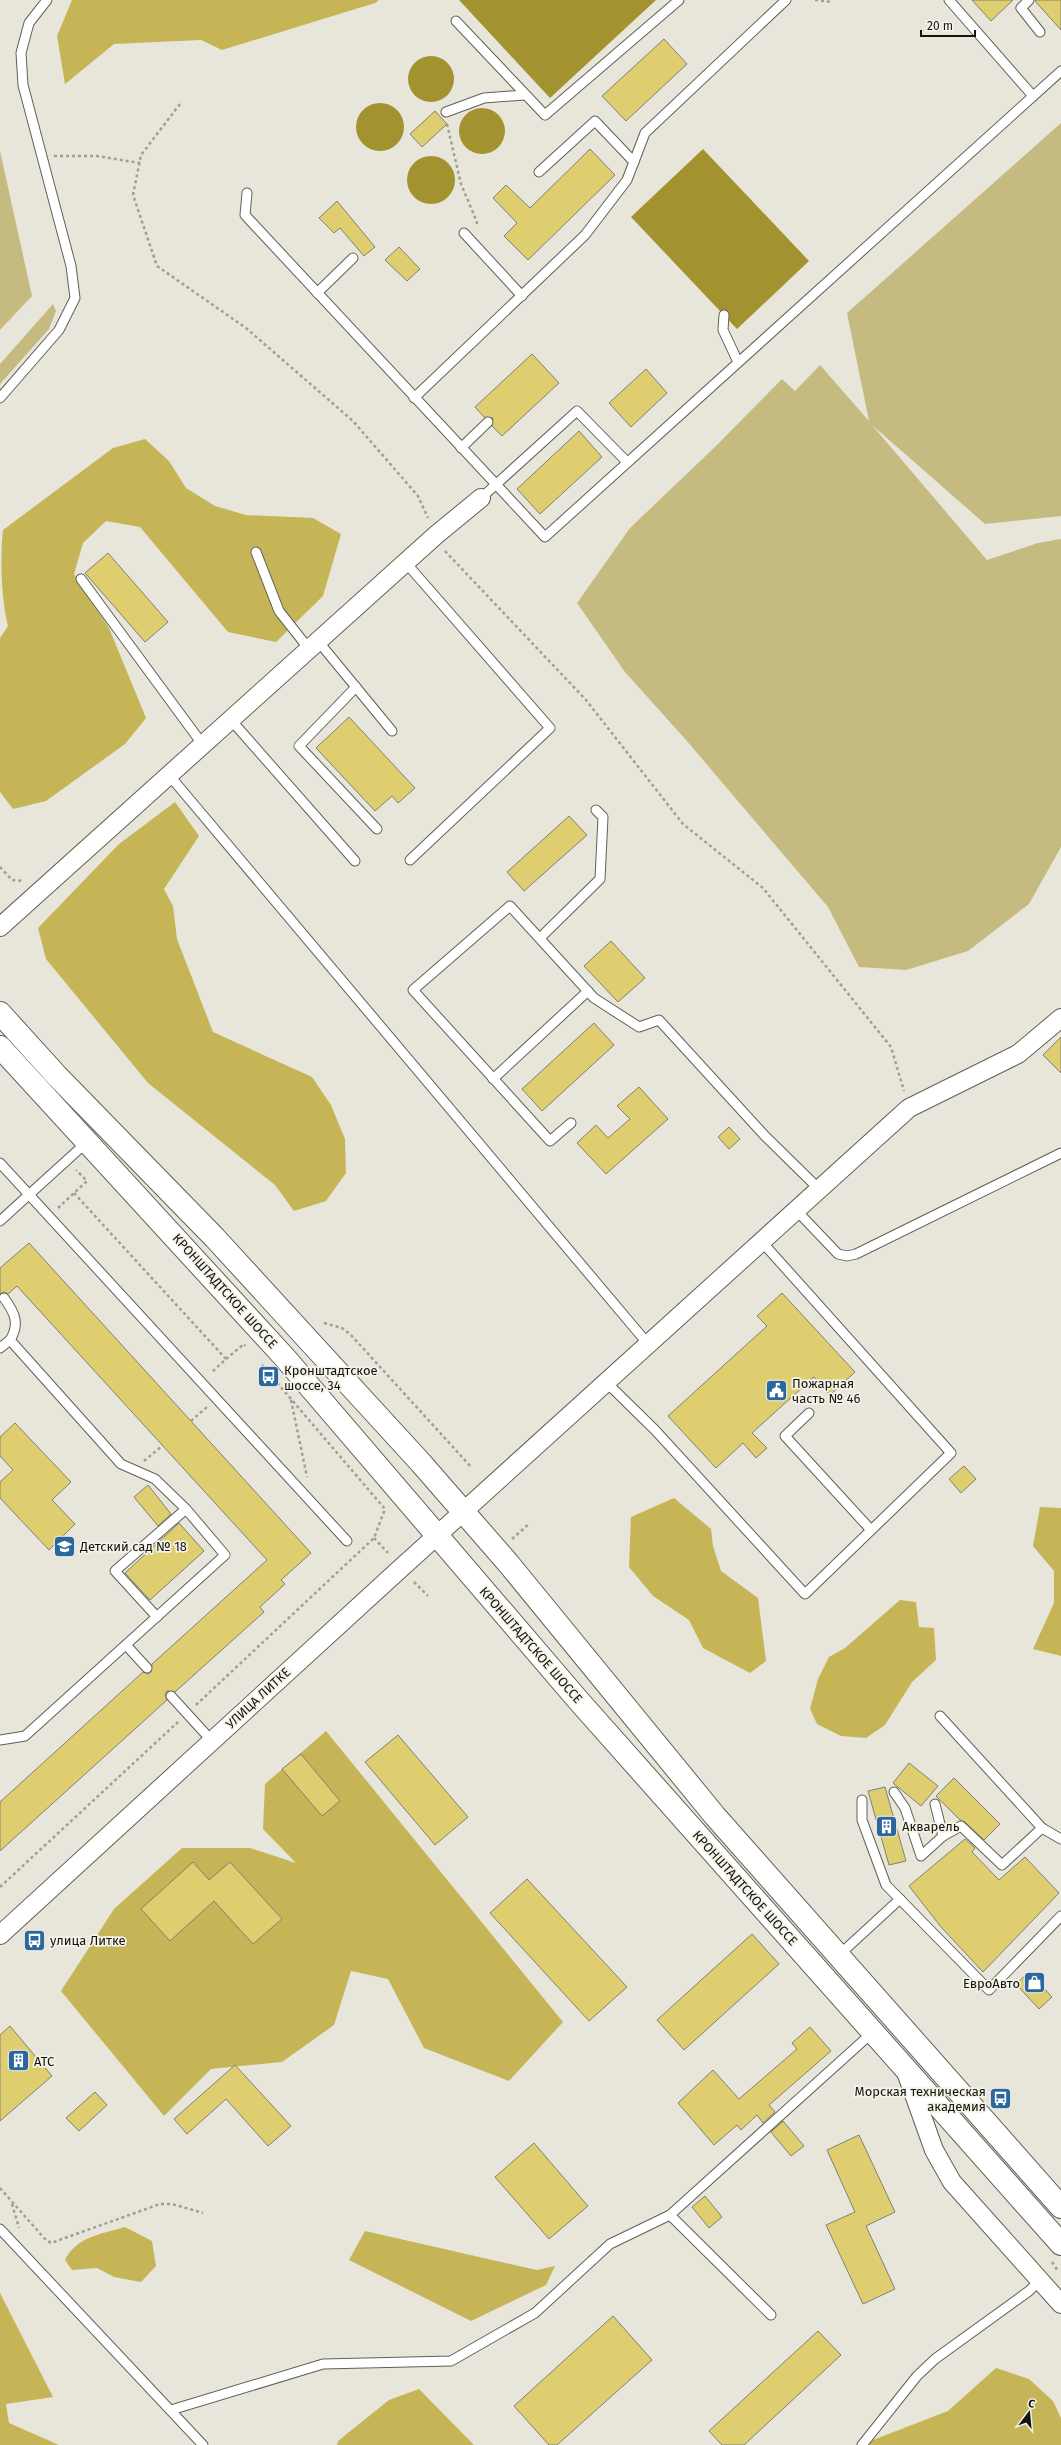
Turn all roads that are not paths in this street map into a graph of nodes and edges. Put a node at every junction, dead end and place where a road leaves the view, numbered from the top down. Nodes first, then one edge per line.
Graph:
1 (47, 0) edge
2 (678, 0) edge
3 (786, 0) edge
4 (948, 0) edge
5 (1029, 0) edge
6 (456, 21) dead end
7 (1040, 32) dead end
8 (1061, 71) edge
9 (525, 96) junction
10 (1033, 96) junction
11 (446, 112) dead end
12 (634, 162) junction
13 (539, 172) dead end
14 (247, 193) dead end
15 (464, 233) dead end
16 (352, 258) dead end
17 (317, 293) junction
18 (522, 296) junction
19 (724, 315) dead end
20 (738, 362) junction
21 (0, 398) edge
22 (414, 398) junction
23 (488, 422) dead end
24 (461, 448) junction
25 (627, 462) junction
26 (495, 486) junction
27 (481, 498) joint
28 (256, 552) dead end
29 (406, 563) junction
30 (81, 579) dead end
31 (314, 645) junction
32 (356, 687) junction
33 (231, 720) junction
34 (392, 731) dead end
35 (203, 745) junction
36 (169, 775) junction
37 (596, 810) dead end
38 (377, 829) dead end
39 (410, 860) dead end
40 (355, 861) dead end
41 (0, 927) edge
42 (540, 938) junction
43 (588, 991) junction
44 (0, 1013) edge
45 (1061, 1018) edge
46 (0, 1047) edge
47 (493, 1079) junction
48 (571, 1123) dead end
49 (88, 1141) junction
50 (1061, 1153) edge
51 (0, 1163) edge
52 (820, 1190) junction
53 (30, 1196) junction
54 (797, 1211) junction
55 (0, 1221) edge
56 (762, 1242) junction
57 (4, 1298) dead end
58 (10, 1340) junction
59 (648, 1344) junction
60 (0, 1348) edge
61 (605, 1382) junction
62 (809, 1413) dead end
63 (186, 1509) junction
64 (463, 1511) junction
65 (871, 1530) junction
66 (436, 1535) junction
67 (347, 1542) dead end
68 (157, 1617) junction
69 (126, 1645) junction
70 (147, 1668) dead end
71 (171, 1696) dead end
72 (940, 1716) dead end
73 (0, 1740) edge
74 (212, 1741) junction
75 (894, 1792) dead end
76 (862, 1800) dead end
77 (935, 1804) dead end
78 (1042, 1828) junction
79 (943, 1836) junction
80 (1061, 1839) edge
81 (900, 1899) junction
82 (1061, 1916) edge
83 (0, 1935) edge
84 (838, 1956) junction
85 (873, 2032) junction
86 (905, 2069) junction
87 (1061, 2207) edge
88 (670, 2215) junction
89 (0, 2229) edge
90 (1061, 2244) edge
91 (1040, 2280) junction
92 (1061, 2304) edge
93 (771, 2315) dead end
94 (171, 2410) junction
95 (204, 2445) edge
96 (862, 2445) edge

1 - 21 lane
2 - 9 lane
3 - 12 lane
4 - 10 lane
5 - 7 lane
6 - 9 lane
8 - 10 lane
9 - 11 lane
10 - 20 lane
12 - 13 lane
12 - 18 lane
14 - 17 lane
15 - 18 lane
16 - 17 lane
17 - 22 lane
18 - 22 lane
19 - 20 lane
20 - 25 lane
22 - 24 lane
23 - 24 lane
24 - 26 lane
25 - 26 lane
25 - 26 lane
26 - 27 lane
27 - 29 street
28 - 31 lane
29 - 31 street
29 - 39 lane
30 - 35 lane
31 - 32 lane
31 - 33 street
32 - 34 lane
32 - 38 lane
33 - 35 street
33 - 40 lane
35 - 36 street
36 - 41 street
36 - 59 lane
37 - 42 lane
42 - 43 lane
42 - 47 lane
43 - 47 lane
43 - 52 lane
44 - 64 main road, КРОНШТАДТСКОЕ ШОССЕ
45 - 52 street, УЛИЦА ЛИТКЕ
46 - 49 main road, КРОНШТАДТСКОЕ ШОССЕ
47 - 48 lane
49 - 53 lane
49 - 66 main road, КРОНШТАДТСКОЕ ШОССЕ
50 - 54 lane
51 - 53 lane
52 - 54 street, УЛИЦА ЛИТКЕ
53 - 55 lane
53 - 67 lane
54 - 56 street, УЛИЦА ЛИТКЕ
56 - 59 street, УЛИЦА ЛИТКЕ
56 - 65 lane
57 - 58 lane
58 - 60 lane
58 - 63 lane
59 - 61 street, УЛИЦА ЛИТКЕ
61 - 64 street, УЛИЦА ЛИТКЕ
61 - 65 lane
62 - 65 lane
63 - 68 lane
63 - 68 lane
64 - 66 street, УЛИЦА ЛИТКЕ
64 - 84 main road, КРОНШТАДТСКОЕ ШОССЕ
66 - 74 street, УЛИЦА ЛИТКЕ
66 - 85 main road, КРОНШТАДТСКОЕ ШОССЕ
68 - 69 lane
69 - 70 lane
69 - 73 lane
71 - 74 lane
72 - 78 lane
74 - 83 street, УЛИЦА ЛИТКЕ
75 - 79 lane
76 - 81 lane
77 - 79 lane
78 - 79 lane
78 - 80 lane
81 - 82 lane
81 - 84 lane
84 - 87 main road, КРОНШТАДТСКОЕ ШОССЕ
85 - 86 main road, КРОНШТАДТСКОЕ ШОССЕ
85 - 88 lane
86 - 90 main road, КРОНШТАДТСКОЕ ШОССЕ
86 - 91 street
88 - 93 lane
88 - 94 lane
89 - 94 lane
91 - 92 street
91 - 96 lane
94 - 95 lane

